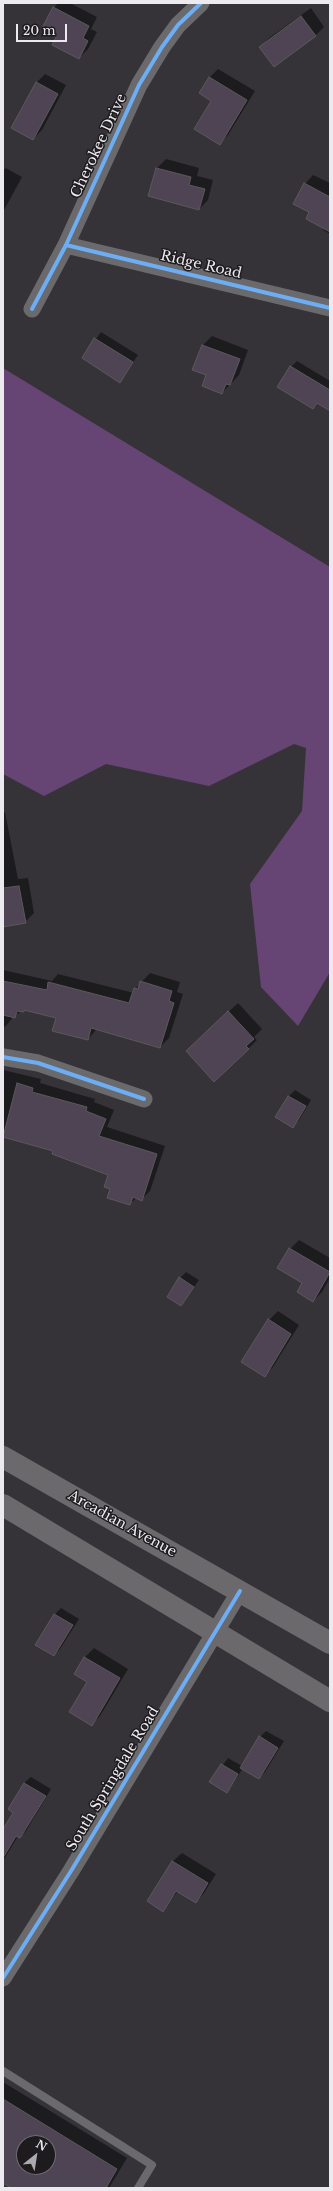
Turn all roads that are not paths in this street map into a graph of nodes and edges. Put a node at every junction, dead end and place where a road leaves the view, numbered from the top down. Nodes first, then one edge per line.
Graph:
1 (201, 3) edge
2 (66, 244) junction
3 (330, 308) edge
4 (32, 309) dead end
5 (3, 1057) edge
6 (144, 1099) dead end
7 (3, 1457) edge
8 (3, 1505) edge
9 (240, 1591) junction
10 (214, 1633) junction
11 (330, 1643) edge
12 (330, 1701) edge
13 (3, 1978) edge
14 (3, 2072) edge
15 (138, 2188) edge

1 - 2 street, Cherokee Drive
2 - 3 street, Ridge Road
2 - 4 street, Cherokee Drive
5 - 6 street
7 - 9 main road, Arcadian Avenue
8 - 10 main road
9 - 10 street, South Springdale Road
9 - 11 main road, Arcadian Avenue
10 - 12 main road
10 - 13 street, South Springdale Road
14 - 15 lane

